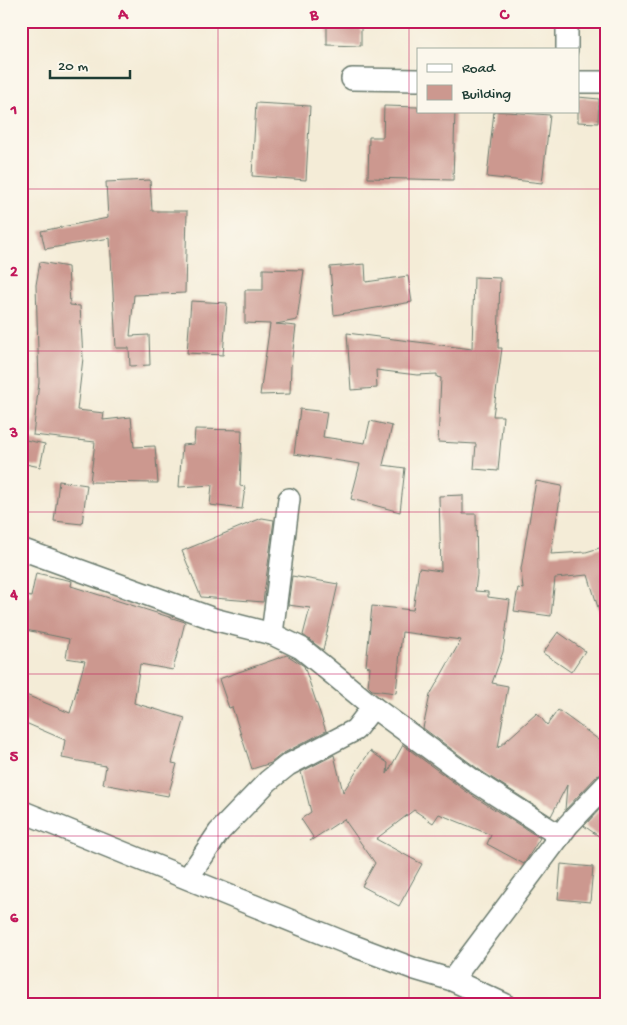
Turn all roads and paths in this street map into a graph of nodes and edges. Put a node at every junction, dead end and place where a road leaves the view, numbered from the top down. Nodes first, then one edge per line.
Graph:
1 (567, 21) edge
2 (567, 48) edge
3 (352, 79) dead end
4 (417, 80) edge
5 (580, 82) edge
6 (606, 82) edge
7 (289, 499) dead end
8 (21, 549) edge
9 (272, 634) junction
10 (373, 707) junction
11 (606, 785) edge
12 (21, 811) edge
13 (560, 836) junction
14 (188, 878) junction
15 (452, 980) junction
16 (504, 1004) edge

1 - 2 street
3 - 4 street
5 - 6 street
7 - 9 street
8 - 9 street
9 - 10 street
10 - 13 street
10 - 14 street
11 - 13 street
12 - 14 street
13 - 15 street
14 - 15 street
15 - 16 street

